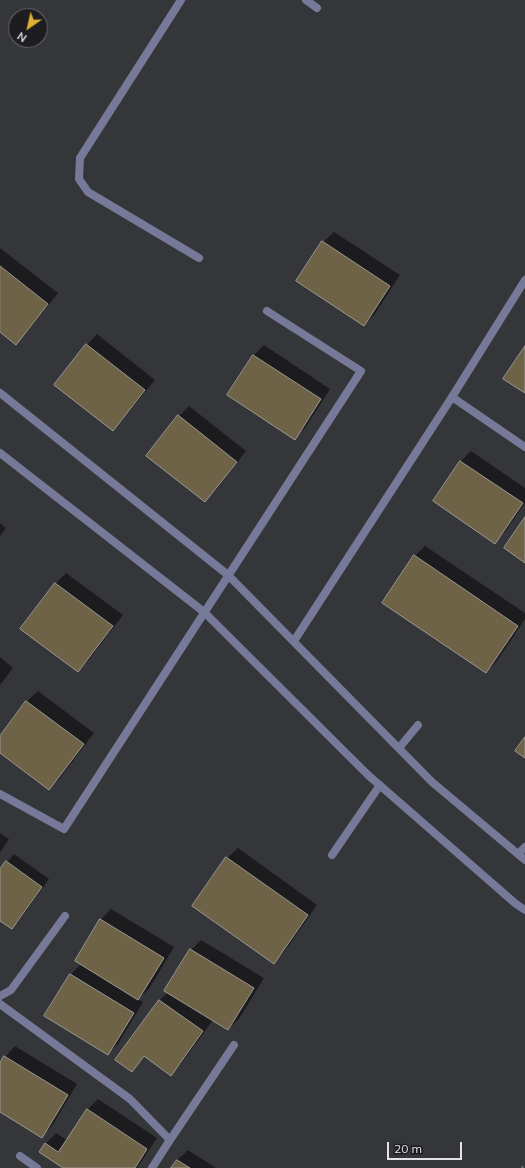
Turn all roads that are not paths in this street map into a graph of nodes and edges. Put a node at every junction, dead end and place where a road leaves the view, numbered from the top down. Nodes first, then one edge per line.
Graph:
1 (181, 0) edge
2 (306, 0) edge
3 (317, 8) dead end
4 (199, 258) dead end
5 (525, 280) edge
6 (267, 311) dead end
7 (0, 393) edge
8 (452, 396) junction
9 (525, 447) edge
10 (0, 453) edge
11 (228, 575) junction
12 (204, 612) junction
13 (294, 641) junction
14 (418, 725) dead end
15 (399, 748) junction
16 (380, 785) junction
17 (0, 794) edge
18 (525, 847) edge
19 (332, 855) dead end
20 (522, 857) edge
21 (525, 910) edge
22 (65, 916) dead end
23 (0, 996) edge
24 (0, 1004) edge
25 (234, 1045) dead end
26 (170, 1140) junction
27 (20, 1156) dead end
28 (37, 1168) edge
29 (152, 1168) edge

1 - 4 street
2 - 3 street
5 - 8 street
6 - 11 street
7 - 11 street
8 - 9 street
8 - 13 street
10 - 12 street
11 - 12 street
11 - 13 street
12 - 16 street
12 - 17 street
13 - 15 street
14 - 15 street
15 - 20 street
16 - 19 street
16 - 21 street
18 - 20 street
22 - 23 street
24 - 26 street
25 - 26 street
26 - 29 street
27 - 28 street

